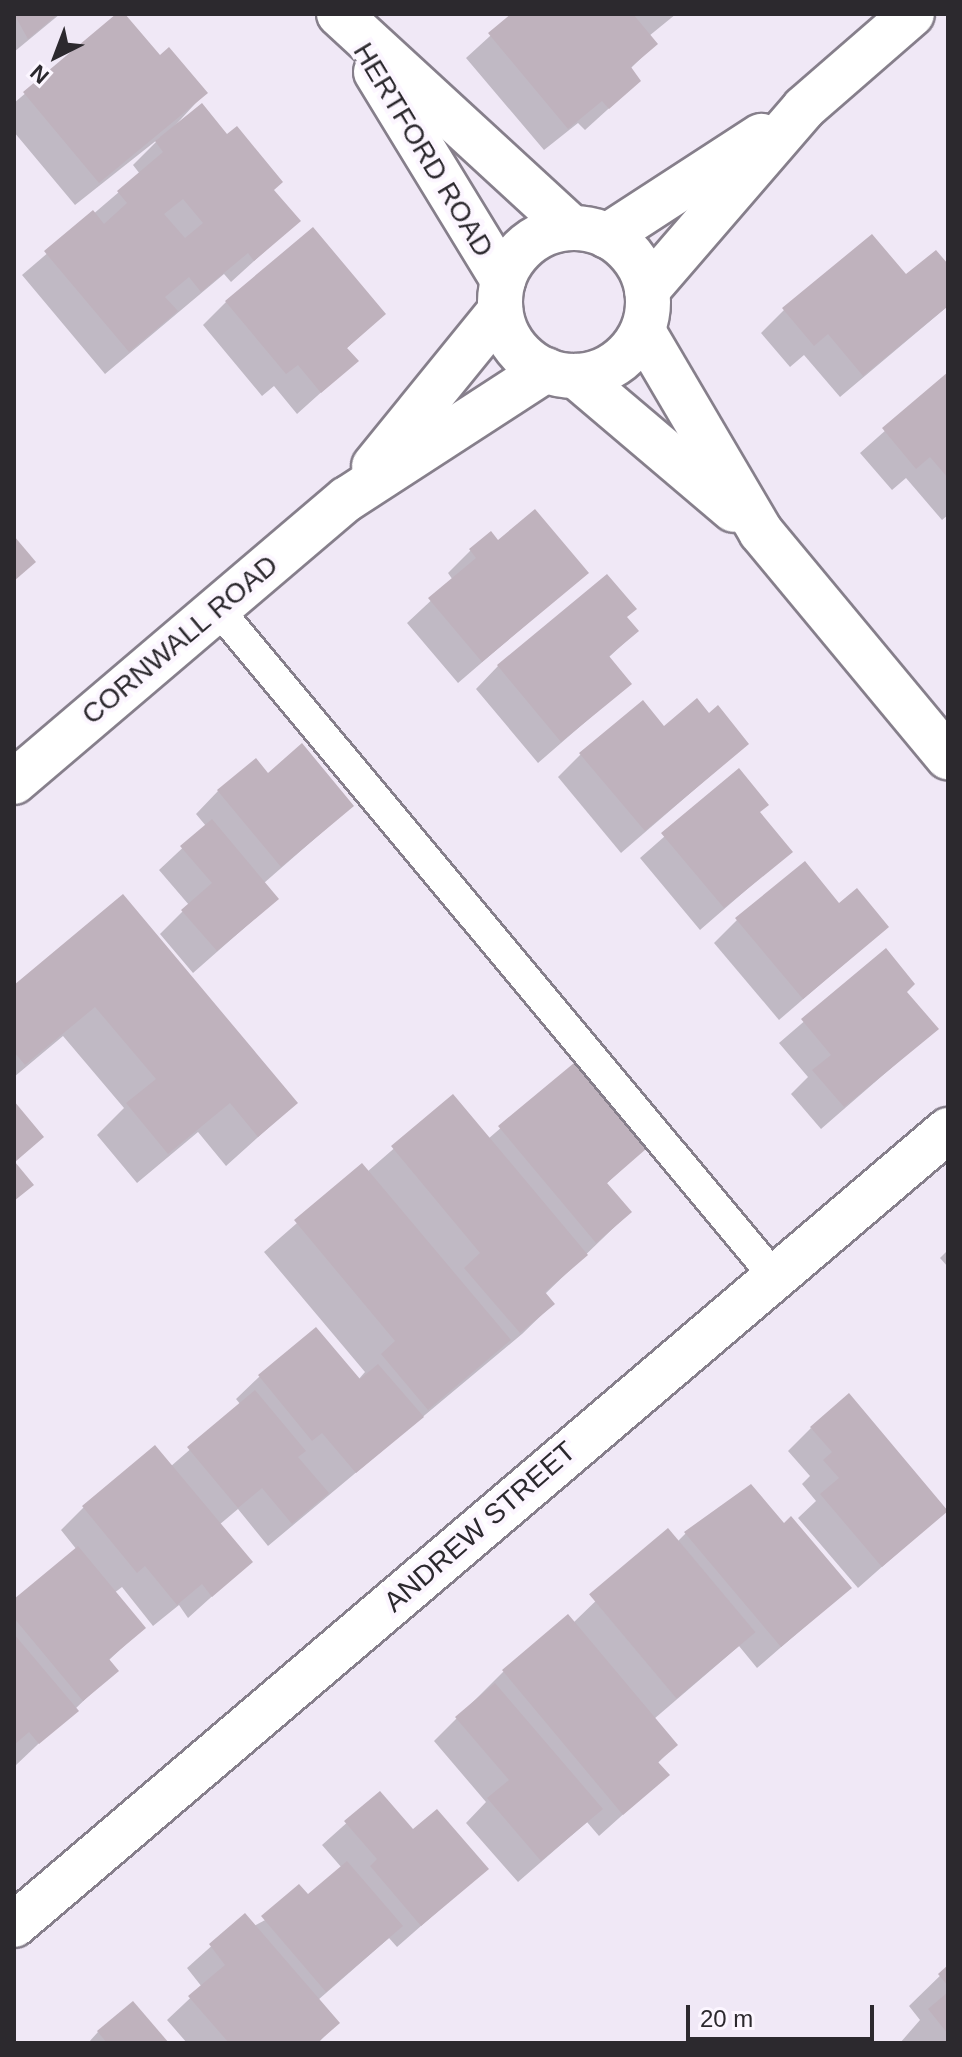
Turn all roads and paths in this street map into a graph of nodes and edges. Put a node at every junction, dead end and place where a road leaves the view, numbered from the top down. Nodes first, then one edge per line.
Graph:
1 (912, 14) edge
2 (341, 17) edge
3 (804, 108) junction
4 (589, 232) junction
5 (502, 296) junction
6 (645, 310) junction
7 (561, 373) junction
8 (347, 499) junction
9 (761, 532) junction
10 (217, 608) junction
11 (948, 757) edge
12 (14, 782) edge
13 (948, 1130) edge
14 (774, 1276) junction
15 (14, 1925) edge

1 - 3 street
2 - 4 street, HERTFORD ROAD
2 - 5 street, HERTFORD ROAD
3 - 4 street
3 - 6 street
4 - 5 street
4 - 6 street
5 - 7 street
5 - 8 street, CORNWALL ROAD
6 - 7 street
6 - 9 street
7 - 8 street, CORNWALL ROAD
7 - 9 street
8 - 10 street, CORNWALL ROAD
9 - 11 street
10 - 12 street, CORNWALL ROAD
10 - 14 lane
13 - 14 street, ANDREW STREET
14 - 15 street, ANDREW STREET

